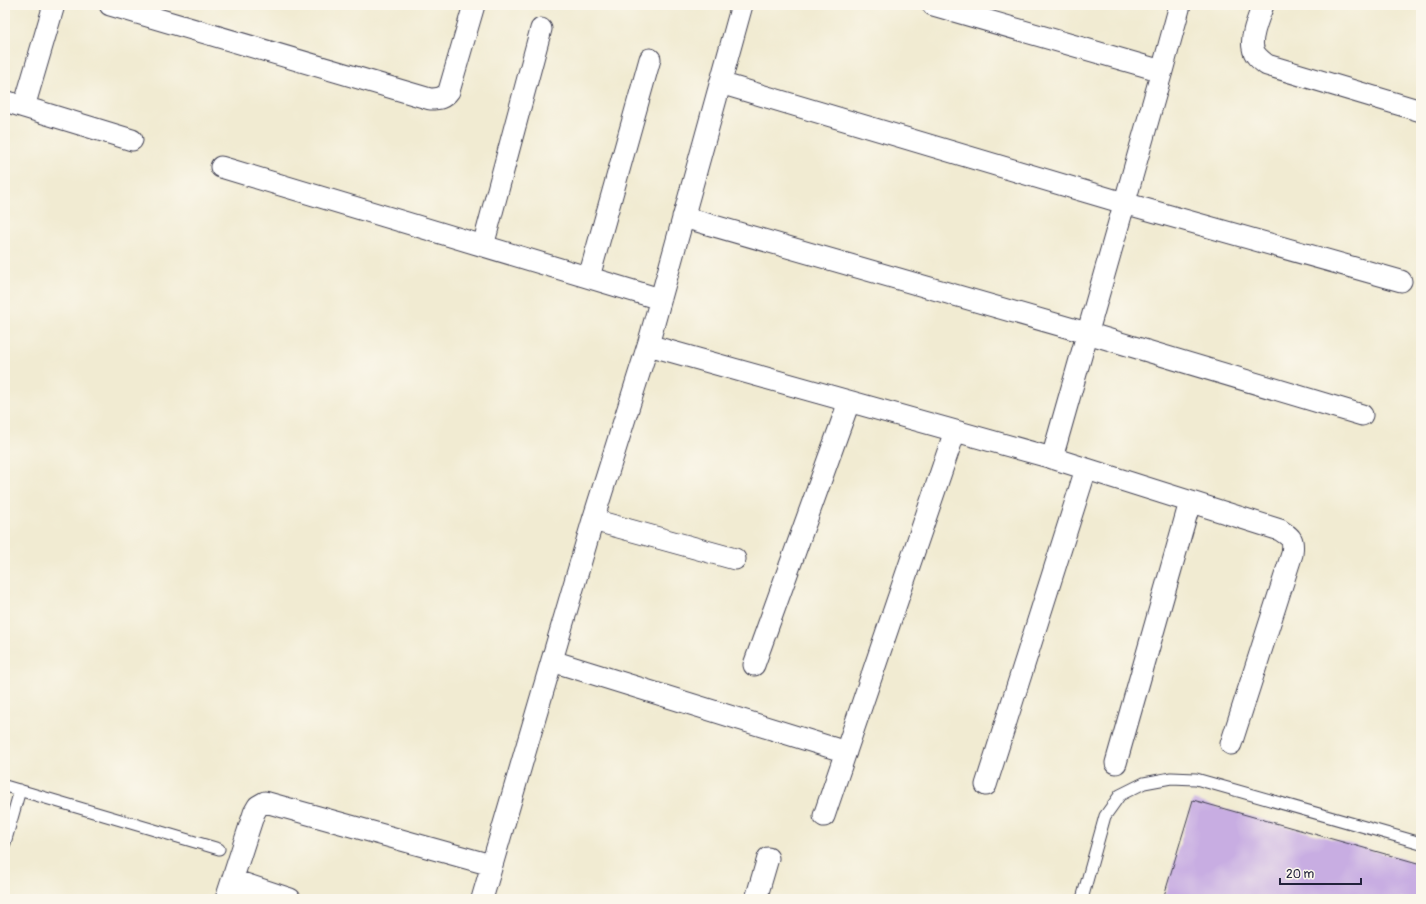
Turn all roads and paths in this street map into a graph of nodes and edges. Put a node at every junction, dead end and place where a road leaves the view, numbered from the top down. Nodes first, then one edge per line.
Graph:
1 (54, 5) edge
2 (110, 5) edge
3 (474, 5) edge
4 (742, 5) edge
5 (933, 5) edge
6 (1180, 5) edge
7 (1263, 5) edge
8 (541, 28) dead end
9 (650, 59) dead end
10 (1162, 71) junction
11 (720, 83) junction
12 (15, 104) edge
13 (1421, 110) edge
14 (132, 140) dead end
15 (221, 167) dead end
16 (1124, 203) junction
17 (683, 217) junction
18 (483, 246) junction
19 (589, 277) junction
20 (1400, 281) dead end
21 (660, 299) junction
22 (1087, 333) junction
23 (648, 345) junction
24 (849, 402) junction
25 (1362, 415) dead end
26 (955, 431) junction
27 (1052, 458) junction
28 (1086, 469) junction
29 (1190, 502) junction
30 (593, 520) junction
31 (735, 559) dead end
32 (552, 661) junction
33 (754, 665) dead end
34 (1232, 744) dead end
35 (846, 752) junction
36 (1116, 763) dead end
37 (986, 785) dead end
38 (5, 786) edge
39 (20, 790) junction
40 (824, 816) dead end
41 (5, 843) edge
42 (1421, 843) edge
43 (219, 849) dead end
44 (768, 858) dead end
45 (492, 865) junction
46 (229, 889) edge
47 (290, 899) edge
48 (482, 899) edge
49 (756, 899) edge
50 (1082, 899) edge

1 - 12 street
2 - 3 street
4 - 11 street
5 - 10 street
6 - 10 street
7 - 13 street
8 - 18 street
9 - 19 street
10 - 16 street
11 - 16 street
11 - 17 street
12 - 14 street
15 - 18 street
16 - 20 street
16 - 22 street
17 - 21 street
17 - 22 street
18 - 19 street
19 - 21 street
21 - 23 street
22 - 25 street
22 - 27 street
23 - 24 street
23 - 30 street
24 - 26 street
24 - 33 street
26 - 27 street
26 - 35 street
27 - 28 street
28 - 29 street
28 - 37 street
29 - 34 street
29 - 36 street
30 - 31 street
30 - 32 street
32 - 35 street
32 - 45 street
35 - 40 street
38 - 39 lane
39 - 41 lane
39 - 43 lane
42 - 50 lane
44 - 49 street
45 - 46 street
45 - 48 street
46 - 47 street

